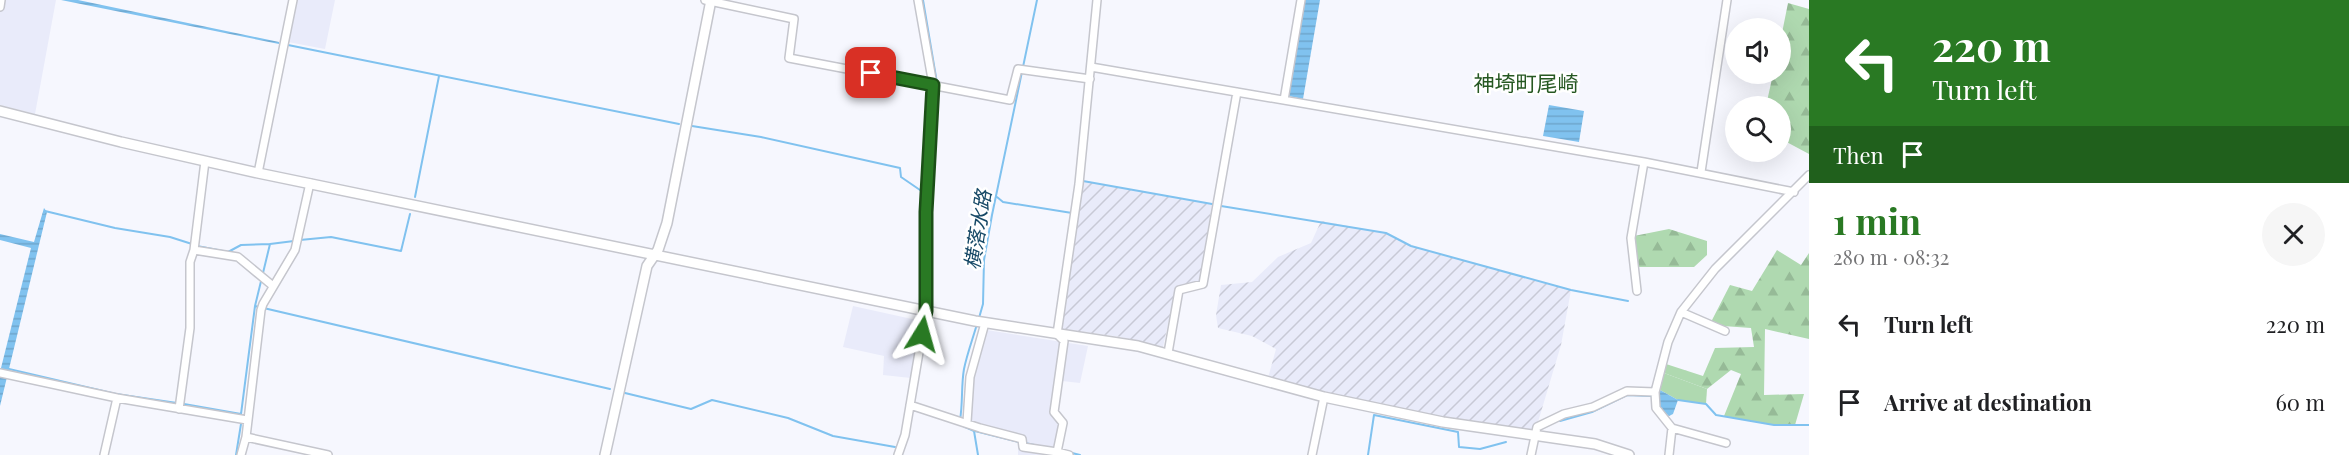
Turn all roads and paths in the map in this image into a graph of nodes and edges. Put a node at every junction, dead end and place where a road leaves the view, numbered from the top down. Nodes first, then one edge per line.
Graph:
1 (1, 0) edge
2 (293, 0) edge
3 (709, 0) edge
4 (918, 0) edge
5 (1097, 0) edge
6 (1301, 0) edge
7 (1727, 0) edge
8 (0, 7) edge
9 (1091, 67) junction
10 (1090, 80) junction
11 (933, 85) junction
12 (1237, 92) junction
13 (1284, 100) junction
14 (0, 111) edge
15 (205, 161) junction
16 (1644, 162) junction
17 (258, 172) junction
18 (1701, 172) junction
19 (1809, 175) edge
20 (310, 183) junction
21 (1794, 192) junction
22 (194, 250) junction
23 (654, 255) junction
24 (273, 286) junction
25 (1638, 291) dead end
26 (926, 311) junction
27 (1680, 312) junction
28 (980, 322) junction
29 (1725, 331) dead end
30 (1057, 334) junction
31 (1168, 353) junction
32 (0, 373) edge
33 (1655, 392) junction
34 (1324, 397) junction
35 (117, 398) junction
36 (910, 405) junction
37 (179, 409) junction
38 (247, 420) junction
39 (961, 421) junction
40 (1672, 428) junction
41 (1534, 436) junction
42 (246, 437) junction
43 (1726, 443) dead end
44 (1057, 452) junction
45 (104, 455) edge
46 (241, 455) edge
47 (328, 455) edge
48 (605, 455) edge
49 (898, 455) edge
50 (1070, 455) edge
51 (1311, 455) edge
52 (1531, 455) edge
53 (1629, 455) edge
54 (1670, 455) edge

1 - 8 street
2 - 17 street
3 - 11 street
3 - 23 street
4 - 11 street
5 - 9 street
6 - 13 street
7 - 18 street
9 - 10 street
9 - 12 street
10 - 11 street
10 - 30 street
11 - 26 street
12 - 13 street
12 - 31 street
13 - 16 street
14 - 15 street
15 - 17 street
15 - 22 street
16 - 18 street
16 - 25 street
17 - 20 street
18 - 21 street
19 - 21 street
20 - 23 street
20 - 24 street
21 - 27 street
22 - 24 street
22 - 37 street
23 - 26 street
23 - 48 street
24 - 38 street
26 - 28 street
26 - 36 street
27 - 29 street
27 - 33 street
28 - 30 street
28 - 39 street
30 - 31 street
30 - 44 street
31 - 34 street
32 - 35 street
33 - 40 street
33 - 41 street
34 - 41 street
34 - 51 street
35 - 37 street
35 - 45 street
36 - 39 street
36 - 49 street
37 - 38 street
38 - 42 street
39 - 44 street
40 - 43 street
40 - 54 street
41 - 52 street
41 - 53 street
42 - 46 street
42 - 47 street
44 - 50 street

